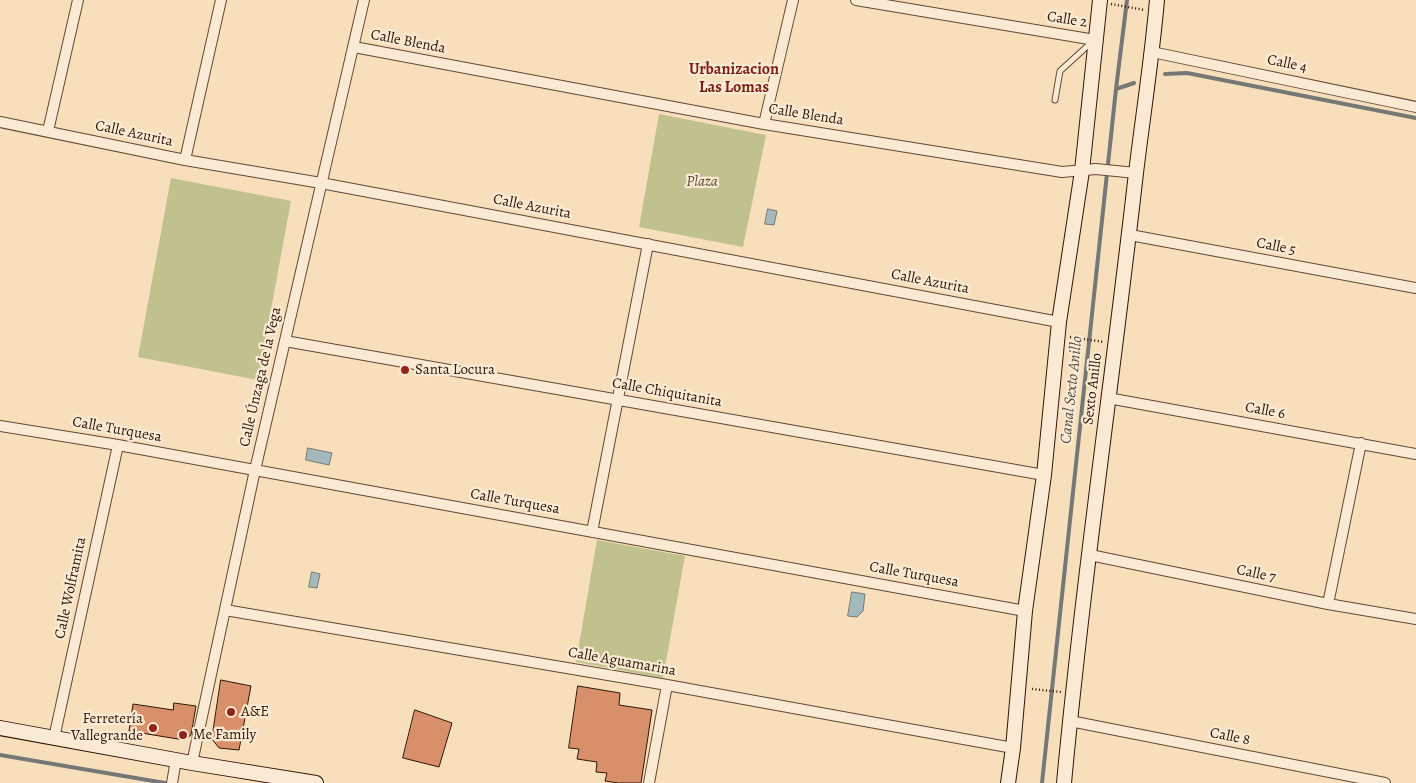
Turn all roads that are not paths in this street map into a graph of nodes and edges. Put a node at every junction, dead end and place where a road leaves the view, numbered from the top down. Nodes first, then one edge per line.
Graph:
1 (78, 0) edge
2 (221, 0) edge
3 (364, 0) edge
4 (793, 0) edge
5 (856, 0) edge
6 (1157, 0) edge
7 (1106, 2) edge
8 (1095, 40) junction
9 (354, 47) junction
10 (1152, 52) junction
11 (1055, 100) dead end
12 (1416, 107) edge
13 (0, 122) edge
14 (764, 124) junction
15 (48, 131) junction
16 (185, 160) junction
17 (1088, 170) junction
18 (1129, 173) junction
19 (321, 183) junction
20 (1130, 235) junction
21 (648, 244) junction
22 (1416, 288) edge
23 (1059, 322) junction
24 (285, 341) junction
25 (1108, 398) junction
26 (617, 399) junction
27 (0, 426) edge
28 (1361, 443) junction
29 (118, 445) junction
30 (1416, 454) edge
31 (254, 470) junction
32 (1044, 475) junction
33 (592, 532) junction
34 (1090, 555) junction
35 (1328, 604) junction
36 (225, 610) junction
37 (1025, 611) junction
38 (1416, 619) edge
39 (667, 685) junction
40 (1070, 721) junction
41 (0, 728) edge
42 (54, 738) junction
43 (1013, 748) junction
44 (192, 763) junction
45 (175, 765) junction
46 (172, 783) edge
47 (316, 783) edge
48 (649, 783) edge
49 (1008, 783) edge
50 (1064, 783) edge
51 (1385, 783) edge

1 - 15 street
2 - 16 street
3 - 9 street, Calle Únzaga de la Vega
4 - 14 street
5 - 8 street, Calle 2
6 - 10 main road, Sexto Anillo
7 - 8 main road
8 - 11 lane
8 - 17 main road
9 - 14 street, Calle Blenda
9 - 19 street, Calle Únzaga de la Vega
10 - 12 street, Calle 4
10 - 18 main road, Sexto Anillo
13 - 15 street, Calle Azurita
14 - 17 street, Calle Blenda
15 - 16 street, Calle Azurita
16 - 19 street, Calle Azurita
17 - 18 street, Calle Blenda
17 - 23 main road
18 - 20 main road, Sexto Anillo
19 - 21 street, Calle Azurita
19 - 24 street, Calle Únzaga de la Vega
20 - 22 street, Calle 5
20 - 25 main road, Sexto Anillo
21 - 23 street, Calle Azurita
21 - 26 street
23 - 32 main road
24 - 26 street, Calle Chiquitanita
24 - 31 street, Calle Únzaga de la Vega
25 - 28 street, Calle 6
25 - 34 main road, Sexto Anillo
26 - 32 street, Calle Chiquitanita
26 - 33 street
27 - 29 street, Calle Turquesa
28 - 30 street, Calle 6
28 - 35 street
29 - 31 street, Calle Turquesa
29 - 42 street, Calle Wolframita
31 - 33 street, Calle Turquesa
31 - 36 street, Calle Únzaga de la Vega
32 - 37 main road
33 - 37 street, Calle Turquesa
34 - 35 street, Calle 7
34 - 40 main road, Sexto Anillo
35 - 38 street, Calle 7
36 - 39 street, Calle Aguamarina
36 - 44 street, Calle Únzaga de la Vega
37 - 43 main road
39 - 43 street, Calle Aguamarina
39 - 48 street
40 - 50 main road, Sexto Anillo
40 - 51 street, Calle 8
41 - 42 main road
42 - 45 main road
43 - 49 main road
44 - 45 main road
44 - 47 main road
45 - 46 street

